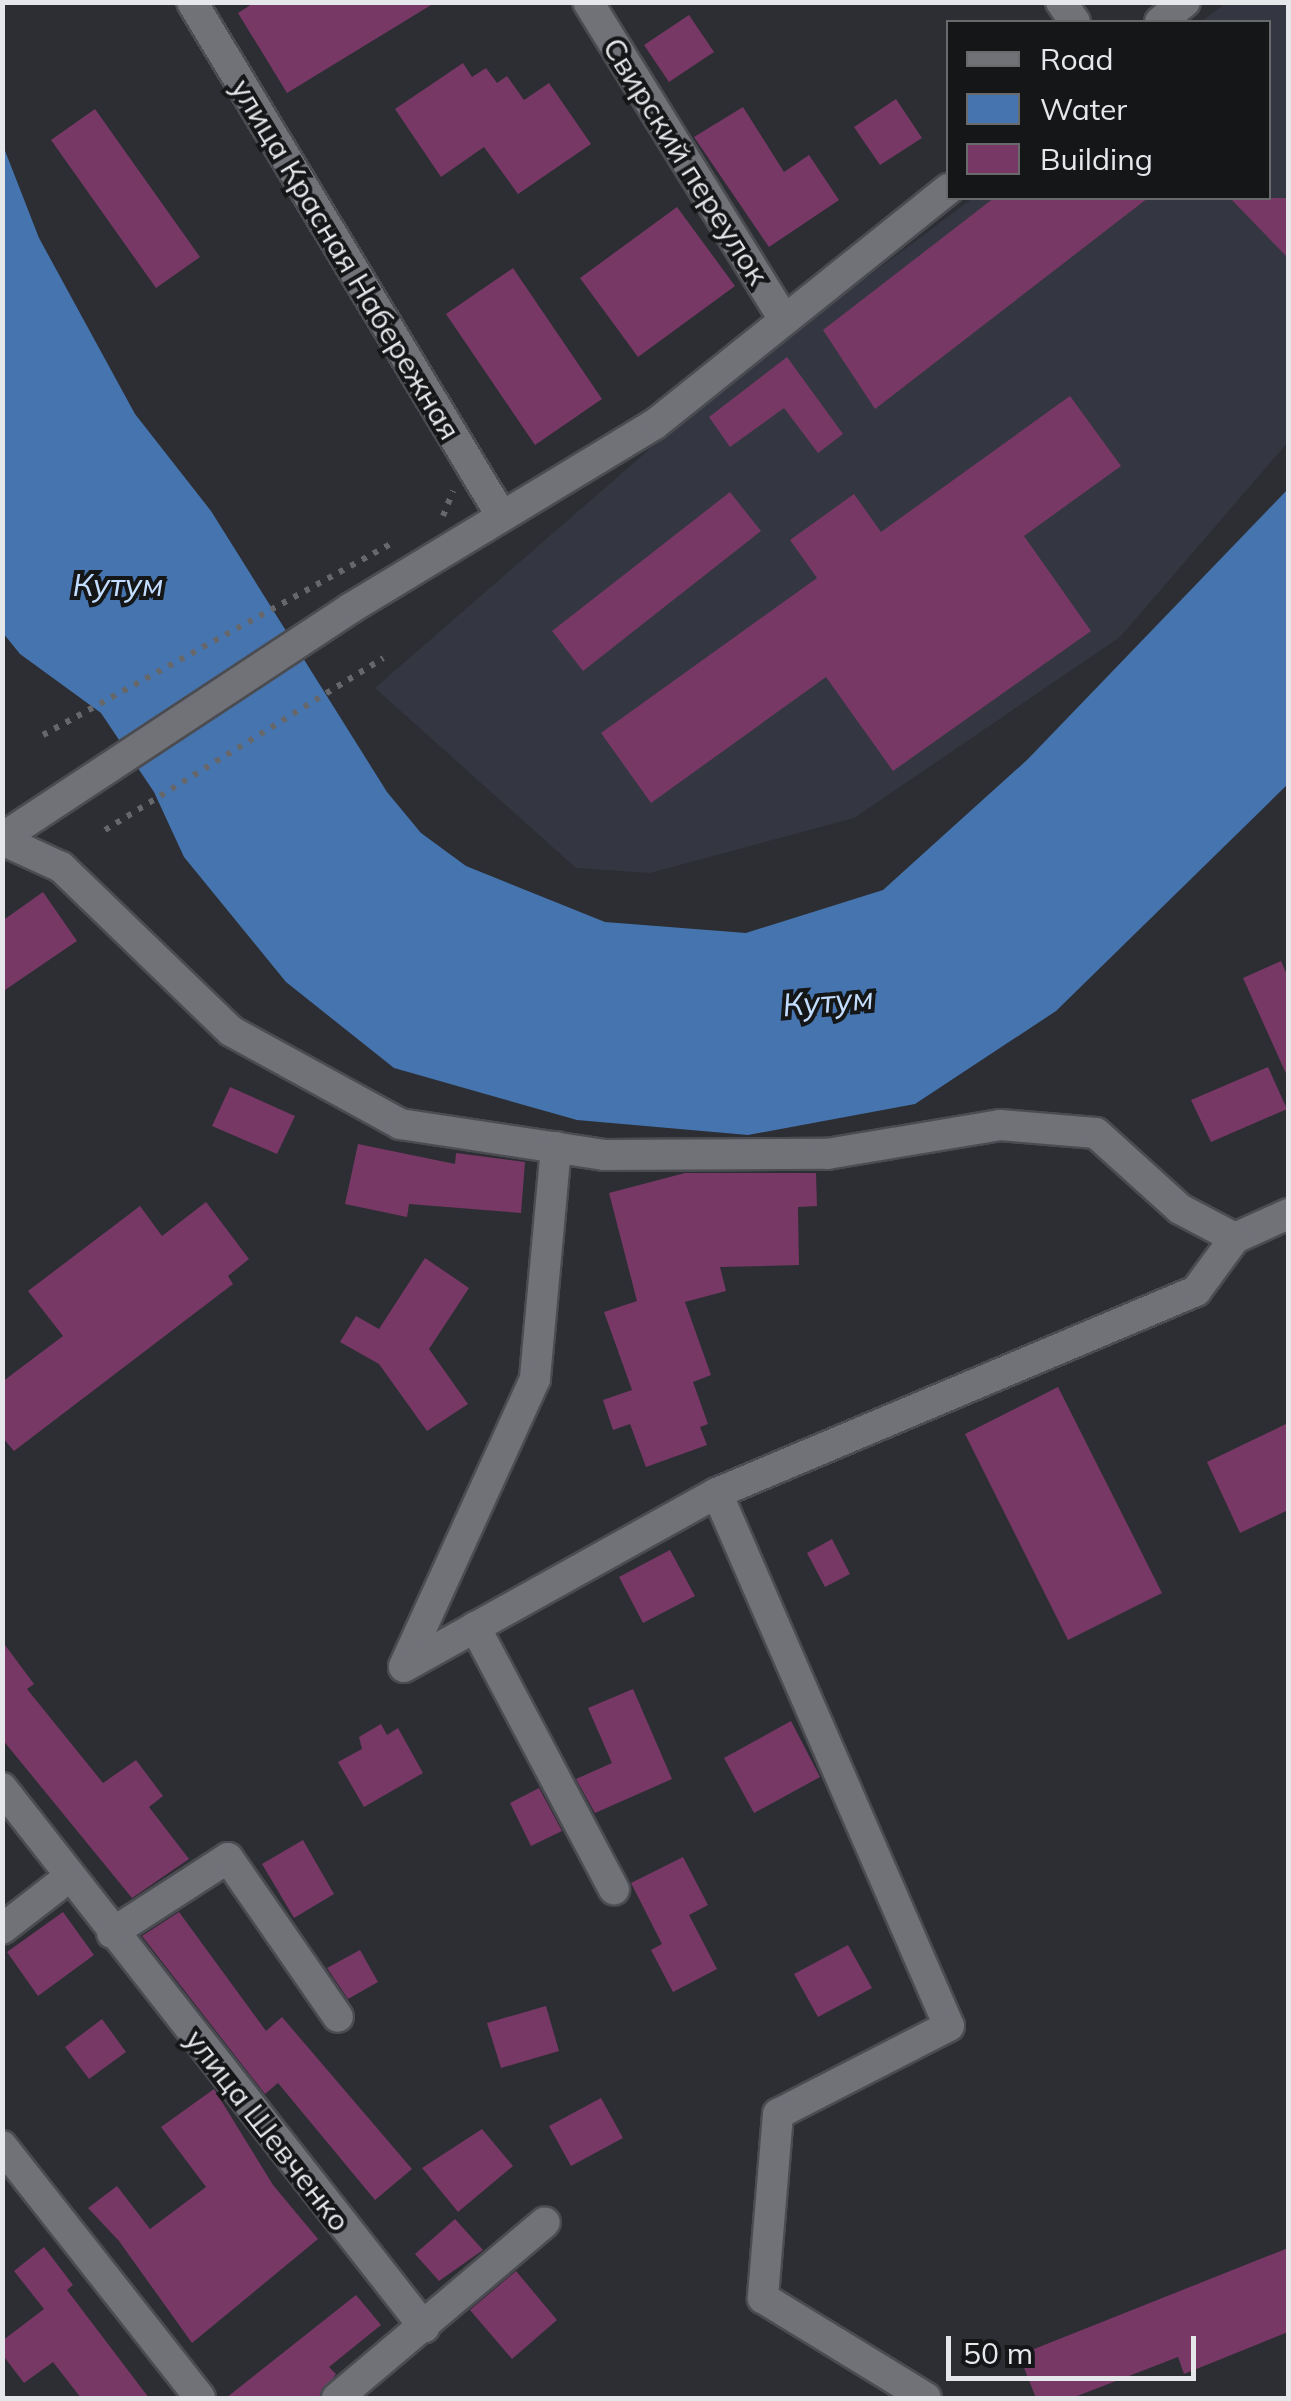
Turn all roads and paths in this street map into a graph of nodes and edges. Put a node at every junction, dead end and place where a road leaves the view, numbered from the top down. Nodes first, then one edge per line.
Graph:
1 (192, 2) edge
2 (588, 2) edge
3 (1185, 2) edge
4 (1162, 20) edge
5 (946, 192) edge
6 (784, 319) junction
7 (453, 492) dead end
8 (502, 516) junction
9 (428, 524) dead end
10 (396, 541) dead end
11 (384, 658) dead end
12 (43, 735) dead end
13 (105, 830) dead end
14 (2, 839) edge
15 (556, 1147) junction
16 (1288, 1214) edge
17 (1235, 1238) junction
18 (717, 1493) junction
19 (476, 1627) junction
20 (2, 1788) edge
21 (68, 1878) junction
22 (614, 1890) dead end
23 (2, 1929) edge
24 (112, 1934) junction
25 (338, 2017) dead end
26 (2, 2146) edge
27 (545, 2222) dead end
28 (424, 2327) junction
29 (200, 2398) edge
30 (337, 2398) edge
31 (926, 2398) edge

1 - 8 street, улица Красная Набережная
2 - 6 street, Свирский переулок
3 - 4 street
5 - 6 street
6 - 8 street
7 - 9 path
8 - 14 street
10 - 12 path
11 - 13 path
14 - 15 street
15 - 17 street
15 - 19 street
16 - 17 street
17 - 18 street
18 - 19 street
18 - 31 street
19 - 22 street
20 - 21 street, улица Шевченко
21 - 23 street
21 - 24 street, улица Шевченко
24 - 25 street
24 - 28 street, улица Шевченко
26 - 29 street
27 - 28 street
28 - 30 street

